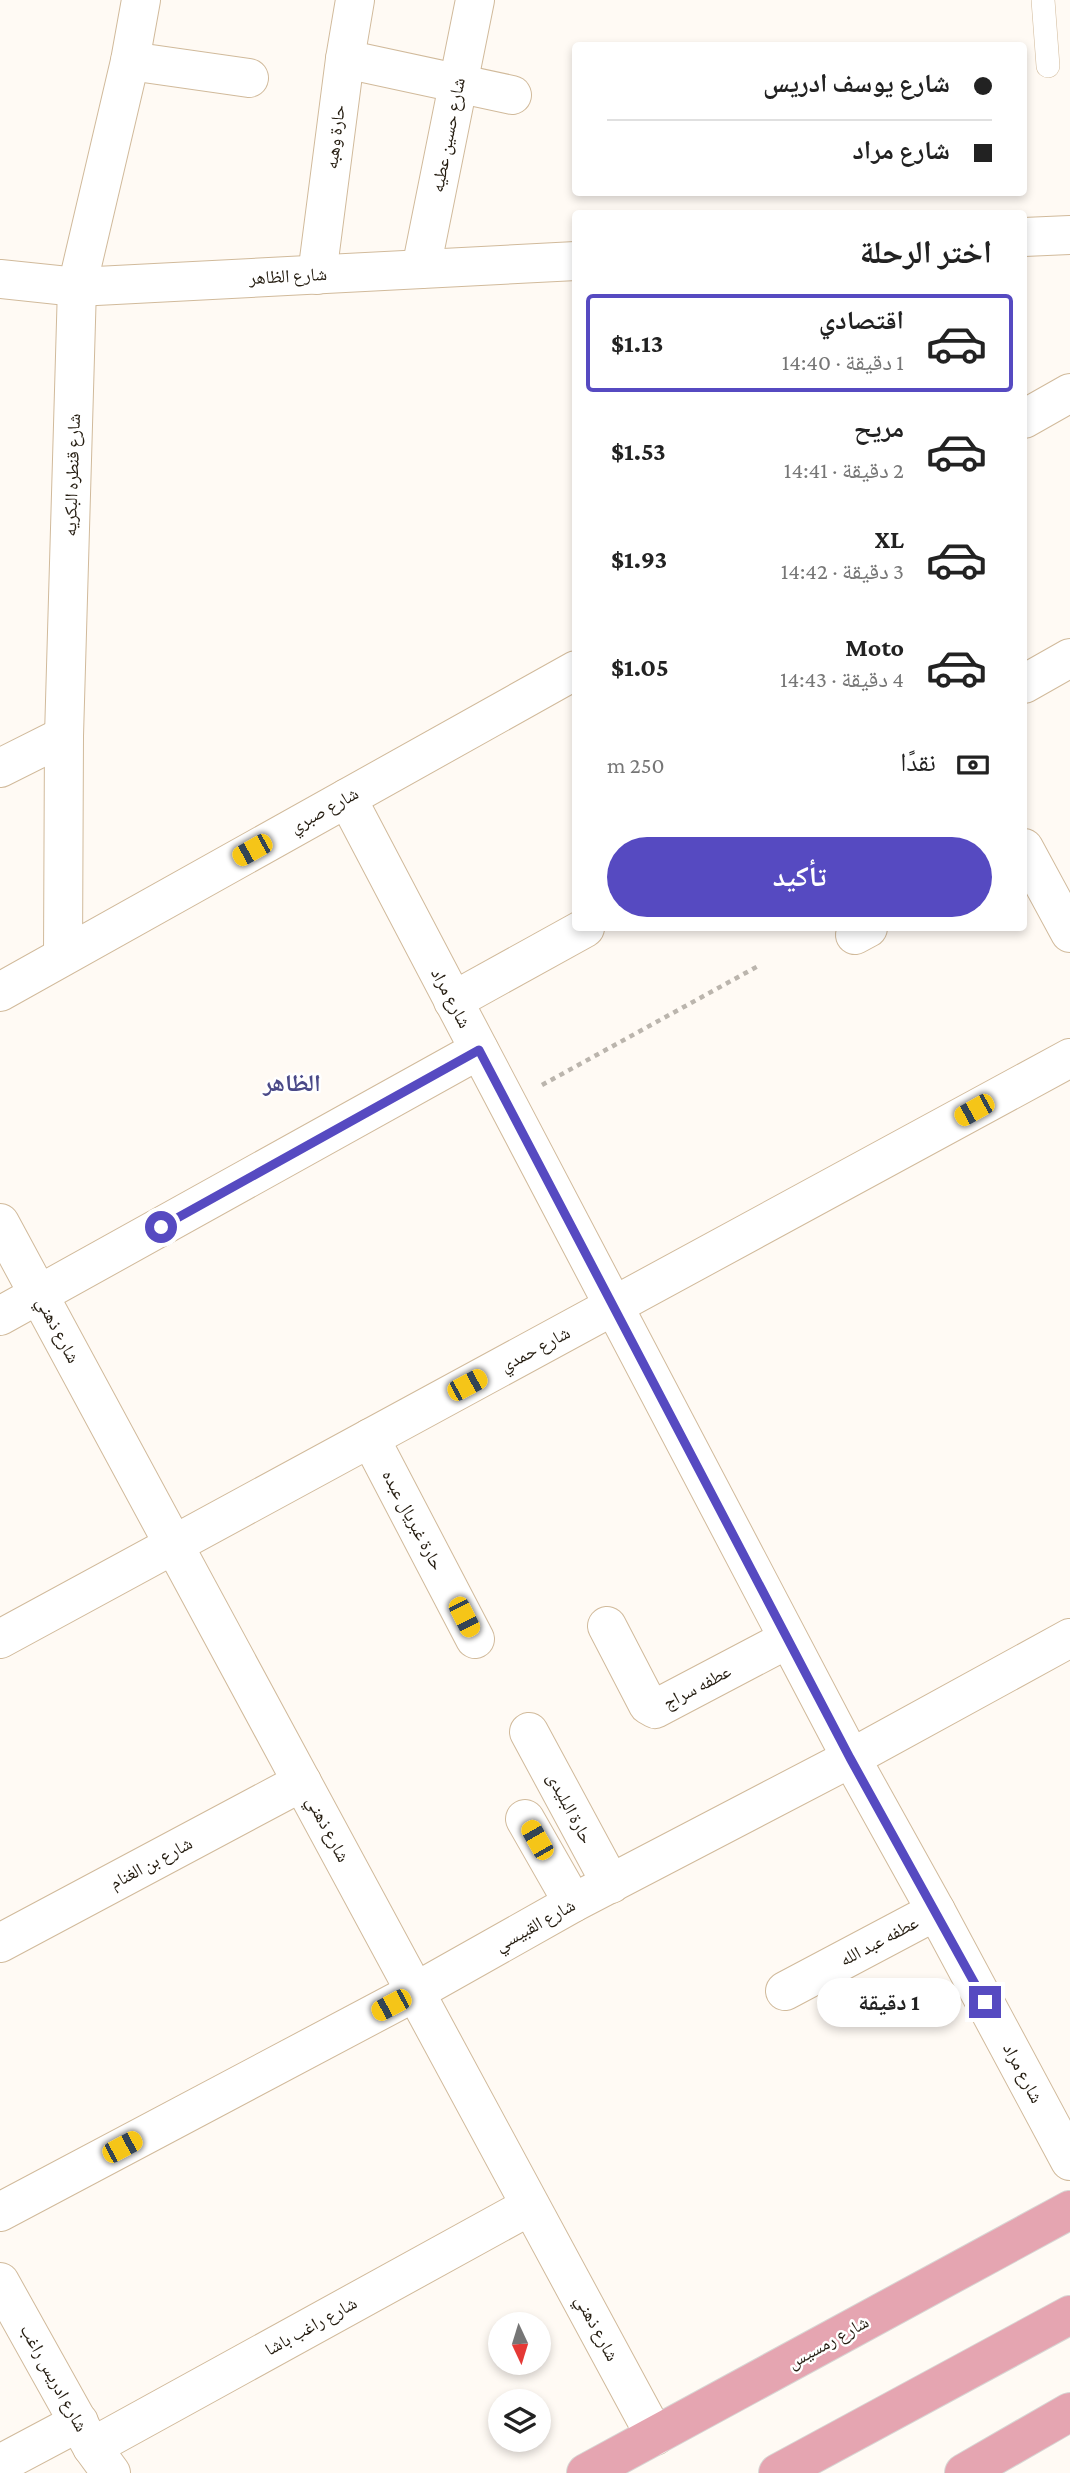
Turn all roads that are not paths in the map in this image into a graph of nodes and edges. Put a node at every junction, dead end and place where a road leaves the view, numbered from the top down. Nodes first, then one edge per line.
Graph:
1 (141, 0) edge
2 (355, 0) edge
3 (475, 0) edge
4 (1043, 0) edge
5 (345, 59) junction
6 (130, 61) junction
7 (1048, 66) dead end
8 (249, 78) dead end
9 (458, 83) junction
10 (512, 95) dead end
11 (1070, 235) edge
12 (1027, 237) edge
13 (572, 261) edge
14 (421, 269) junction
15 (317, 275) junction
16 (0, 279) edge
17 (77, 287) junction
18 (1070, 393) edge
19 (1027, 417) edge
20 (1070, 658) edge
21 (572, 672) edge
22 (1027, 682) edge
23 (64, 736) junction
24 (0, 768) edge
25 (347, 798) junction
26 (1027, 854) edge
27 (580, 931) edge
28 (1070, 933) edge
29 (63, 956) junction
30 (0, 992) edge
31 (453, 1001) junction
32 (479, 1050) junction
33 (1070, 1058) edge
34 (0, 1223) edge
35 (39, 1295) junction
36 (613, 1306) junction
37 (0, 1316) edge
38 (370, 1438) junction
39 (174, 1546) junction
40 (607, 1626) dead end
41 (1070, 1638) edge
42 (0, 1639) edge
43 (475, 1639) dead end
44 (788, 1639) junction
45 (529, 1732) dead end
46 (850, 1758) junction
47 (302, 1782) junction
48 (525, 1819) dead end
49 (611, 1884) junction
50 (573, 1903) junction
51 (936, 1911) junction
52 (0, 1944) edge
53 (785, 1991) dead end
54 (415, 1992) junction
55 (1070, 2161) edge
56 (530, 2206) junction
57 (1070, 2210) edge
58 (0, 2212) edge
59 (0, 2282) edge
60 (1070, 2315) edge
61 (1070, 2412) edge
62 (655, 2436) junction
63 (94, 2447) edge
64 (0, 2464) edge
65 (586, 2473) edge
66 (778, 2473) edge
67 (964, 2473) edge

1 - 6 street, شارع قنطره البكريه
2 - 5 street, حارة وهبه
3 - 9 street, شارع حسين عطيه
4 - 7 lane
5 - 9 street
5 - 15 street, حارة وهبه
6 - 8 street
6 - 17 street, شارع قنطره البكريه
9 - 10 street
9 - 14 street, شارع حسين عطيه
11 - 12 street
13 - 14 street, شارع الظاهر
14 - 15 street, شارع الظاهر
15 - 17 street, شارع الظاهر
16 - 17 street, شارع الظاهر
17 - 23 street, شارع قنطره البكريه
18 - 19 street
20 - 22 street
21 - 25 street, شارع صبري
23 - 24 street
23 - 29 street, شارع قنطره البكريه
25 - 29 street, شارع صبري
25 - 31 street, شارع مراد
26 - 28 street
27 - 31 street
29 - 30 street, شارع صبري
31 - 32 street, شارع مراد
32 - 35 street
32 - 36 street, شارع مراد
33 - 36 street, شارع حمدي
34 - 35 street, شارع ذهني
35 - 37 street
35 - 39 street, شارع ذهني
36 - 38 street, شارع حمدي
36 - 44 street, شارع مراد
38 - 39 street, شارع حمدي
38 - 43 street, حارة غبريال عبده
39 - 42 street, شارع حمدي
39 - 47 street, شارع ذهني
40 - 44 street, عطفه سراج
41 - 46 street, شارع القبيسي
44 - 46 street, شارع مراد
45 - 49 street, حارة البليدى
46 - 49 street, شارع القبيسي
46 - 51 street, شارع مراد
47 - 52 street, شارع بن الغنام
47 - 54 street, شارع ذهني
48 - 50 street
49 - 50 street, شارع القبيسي
50 - 54 street, شارع القبيسي
51 - 53 street, عطفه عبد الله
51 - 55 street, شارع مراد
54 - 56 street, شارع ذهني
54 - 58 street, شارع القبيسي
56 - 62 street, شارع ذهني
56 - 63 street, شارع راغب باشا
57 - 62 main road, شارع رمسيس
59 - 63 street, شارع ادريس راغب
60 - 66 main road
61 - 67 main road
62 - 65 main road, شارع رمسيس
63 - 64 street, شارع راغب باشا

